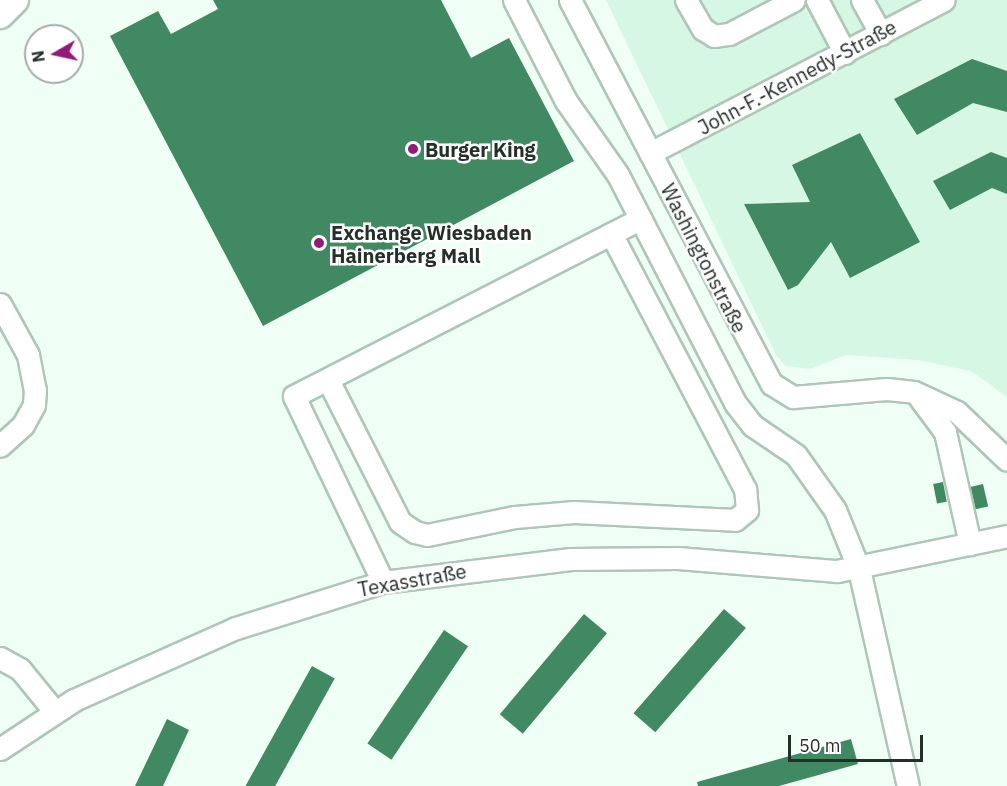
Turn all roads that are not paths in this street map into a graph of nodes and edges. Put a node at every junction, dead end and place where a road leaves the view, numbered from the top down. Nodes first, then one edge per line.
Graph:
1 (15, 0) edge
2 (514, 0) edge
3 (570, 0) edge
4 (686, 0) edge
5 (794, 0) edge
6 (817, 0) edge
7 (862, 0) edge
8 (944, 0) edge
9 (0, 15) edge
10 (881, 34) junction
11 (845, 52) junction
12 (650, 153) junction
13 (640, 219) junction
14 (611, 234) junction
15 (0, 304) edge
16 (328, 381) junction
17 (914, 392) junction
18 (6, 443) edge
19 (1007, 460) edge
20 (1007, 536) edge
21 (970, 544) junction
22 (859, 569) junction
23 (383, 582) junction
24 (0, 658) edge
25 (55, 712) junction
26 (0, 749) edge
27 (908, 786) edge

1 - 9 main road
2 - 13 street
3 - 12 street, Washingtonstraße
4 - 5 street
6 - 11 street
7 - 10 street
8 - 10 street, John-F.-Kennedy-Straße
10 - 11 street, John-F.-Kennedy-Straße
11 - 12 street, John-F.-Kennedy-Straße
12 - 17 street, Washingtonstraße
13 - 14 street
13 - 22 street
14 - 16 street
14 - 16 street
15 - 18 street
16 - 23 street
17 - 19 street, Washingtonstraße
17 - 21 street
20 - 21 street
21 - 22 street
22 - 23 street, Texasstraße
22 - 27 street
23 - 25 street, Texasstraße
24 - 25 street
25 - 26 street, Texasstraße

